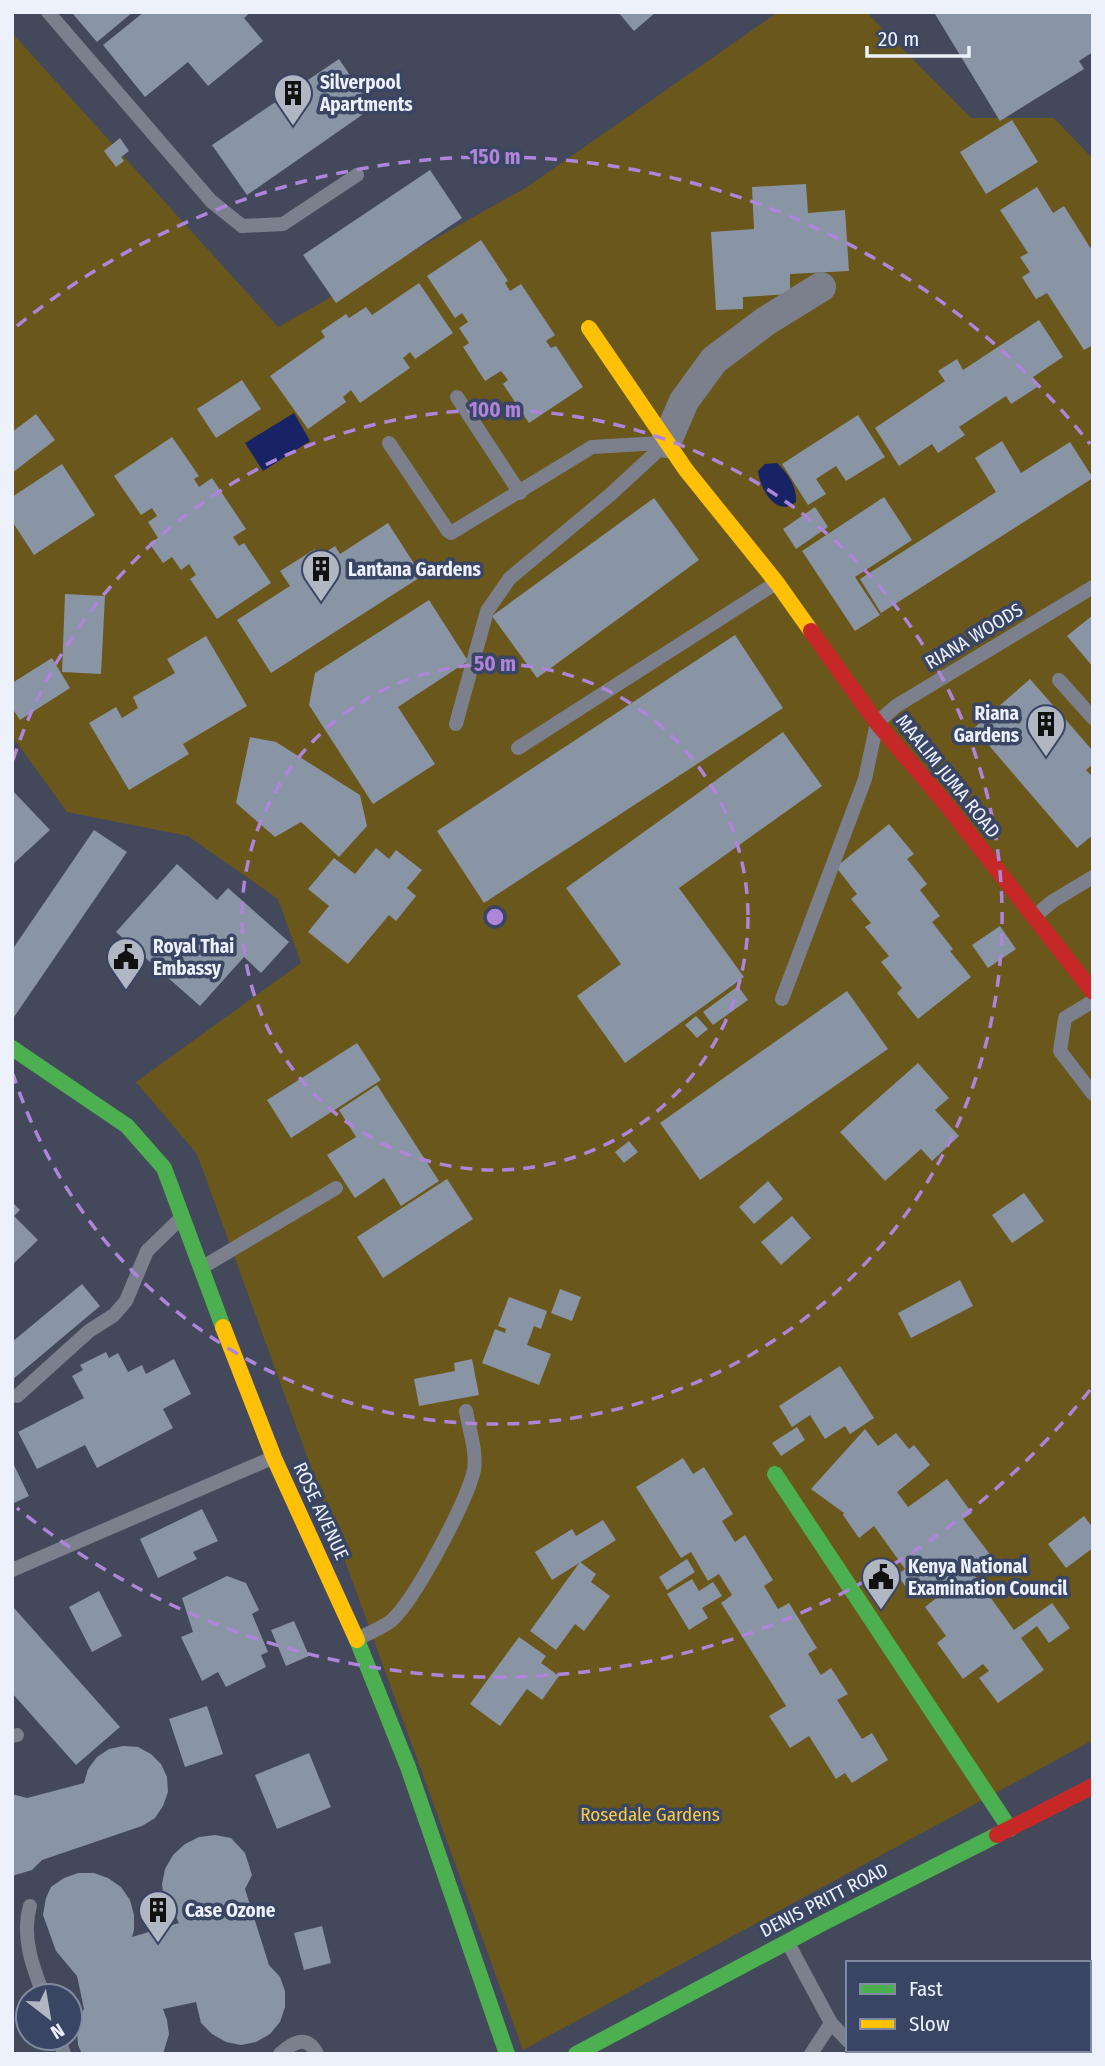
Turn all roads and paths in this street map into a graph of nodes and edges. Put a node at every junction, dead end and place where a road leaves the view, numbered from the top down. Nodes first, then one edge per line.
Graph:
1 (48, 12) edge
2 (357, 175) dead end
3 (821, 287) dead end
4 (589, 328) dead end
5 (457, 397) dead end
6 (389, 443) dead end
7 (666, 443) junction
8 (520, 493) junction
9 (778, 583) junction
10 (1093, 586) edge
11 (1059, 680) dead end
12 (1093, 718) edge
13 (877, 723) junction
14 (456, 724) dead end
15 (518, 748) dead end
16 (1093, 877) edge
17 (1034, 917) junction
18 (1093, 992) edge
19 (782, 999) dead end
20 (1093, 1001) edge
21 (12, 1048) edge
22 (1093, 1094) edge
23 (336, 1188) dead end
24 (182, 1217) junction
25 (200, 1269) junction
26 (17, 1396) dead end
27 (466, 1411) dead end
28 (274, 1458) junction
29 (775, 1474) dead end
30 (12, 1570) edge
31 (357, 1639) junction
32 (1093, 1786) edge
33 (1010, 1829) junction
34 (30, 1906) dead end
35 (787, 1942) junction
36 (38, 1982) edge
37 (831, 2023) junction
38 (846, 2039) edge
39 (280, 2054) edge
40 (317, 2054) edge
41 (507, 2054) edge
42 (576, 2054) edge
43 (811, 2054) edge

1 - 2 lane
3 - 7 street
4 - 7 street, MAALIM JUMA ROAD
5 - 8 lane
6 - 8 lane
7 - 8 lane
7 - 9 street, MAALIM JUMA ROAD
7 - 14 lane
9 - 13 street, MAALIM JUMA ROAD
9 - 15 lane
10 - 13 lane, RIANA WOODS
11 - 12 lane
13 - 17 street, MAALIM JUMA ROAD
13 - 19 lane
16 - 17 lane
17 - 18 street, MAALIM JUMA ROAD
20 - 22 lane
21 - 24 street, ROSE AVENUE
23 - 25 lane
24 - 25 street, ROSE AVENUE
24 - 26 lane
25 - 28 street, ROSE AVENUE
27 - 31 lane
28 - 30 lane
28 - 31 street, ROSE AVENUE
29 - 33 street
31 - 41 street, ROSE AVENUE
32 - 33 street, DENIS PRITT ROAD
33 - 35 street, DENIS PRITT ROAD
34 - 36 lane
35 - 37 lane
35 - 42 street, DENIS PRITT ROAD
37 - 38 lane
37 - 43 lane
39 - 40 lane

